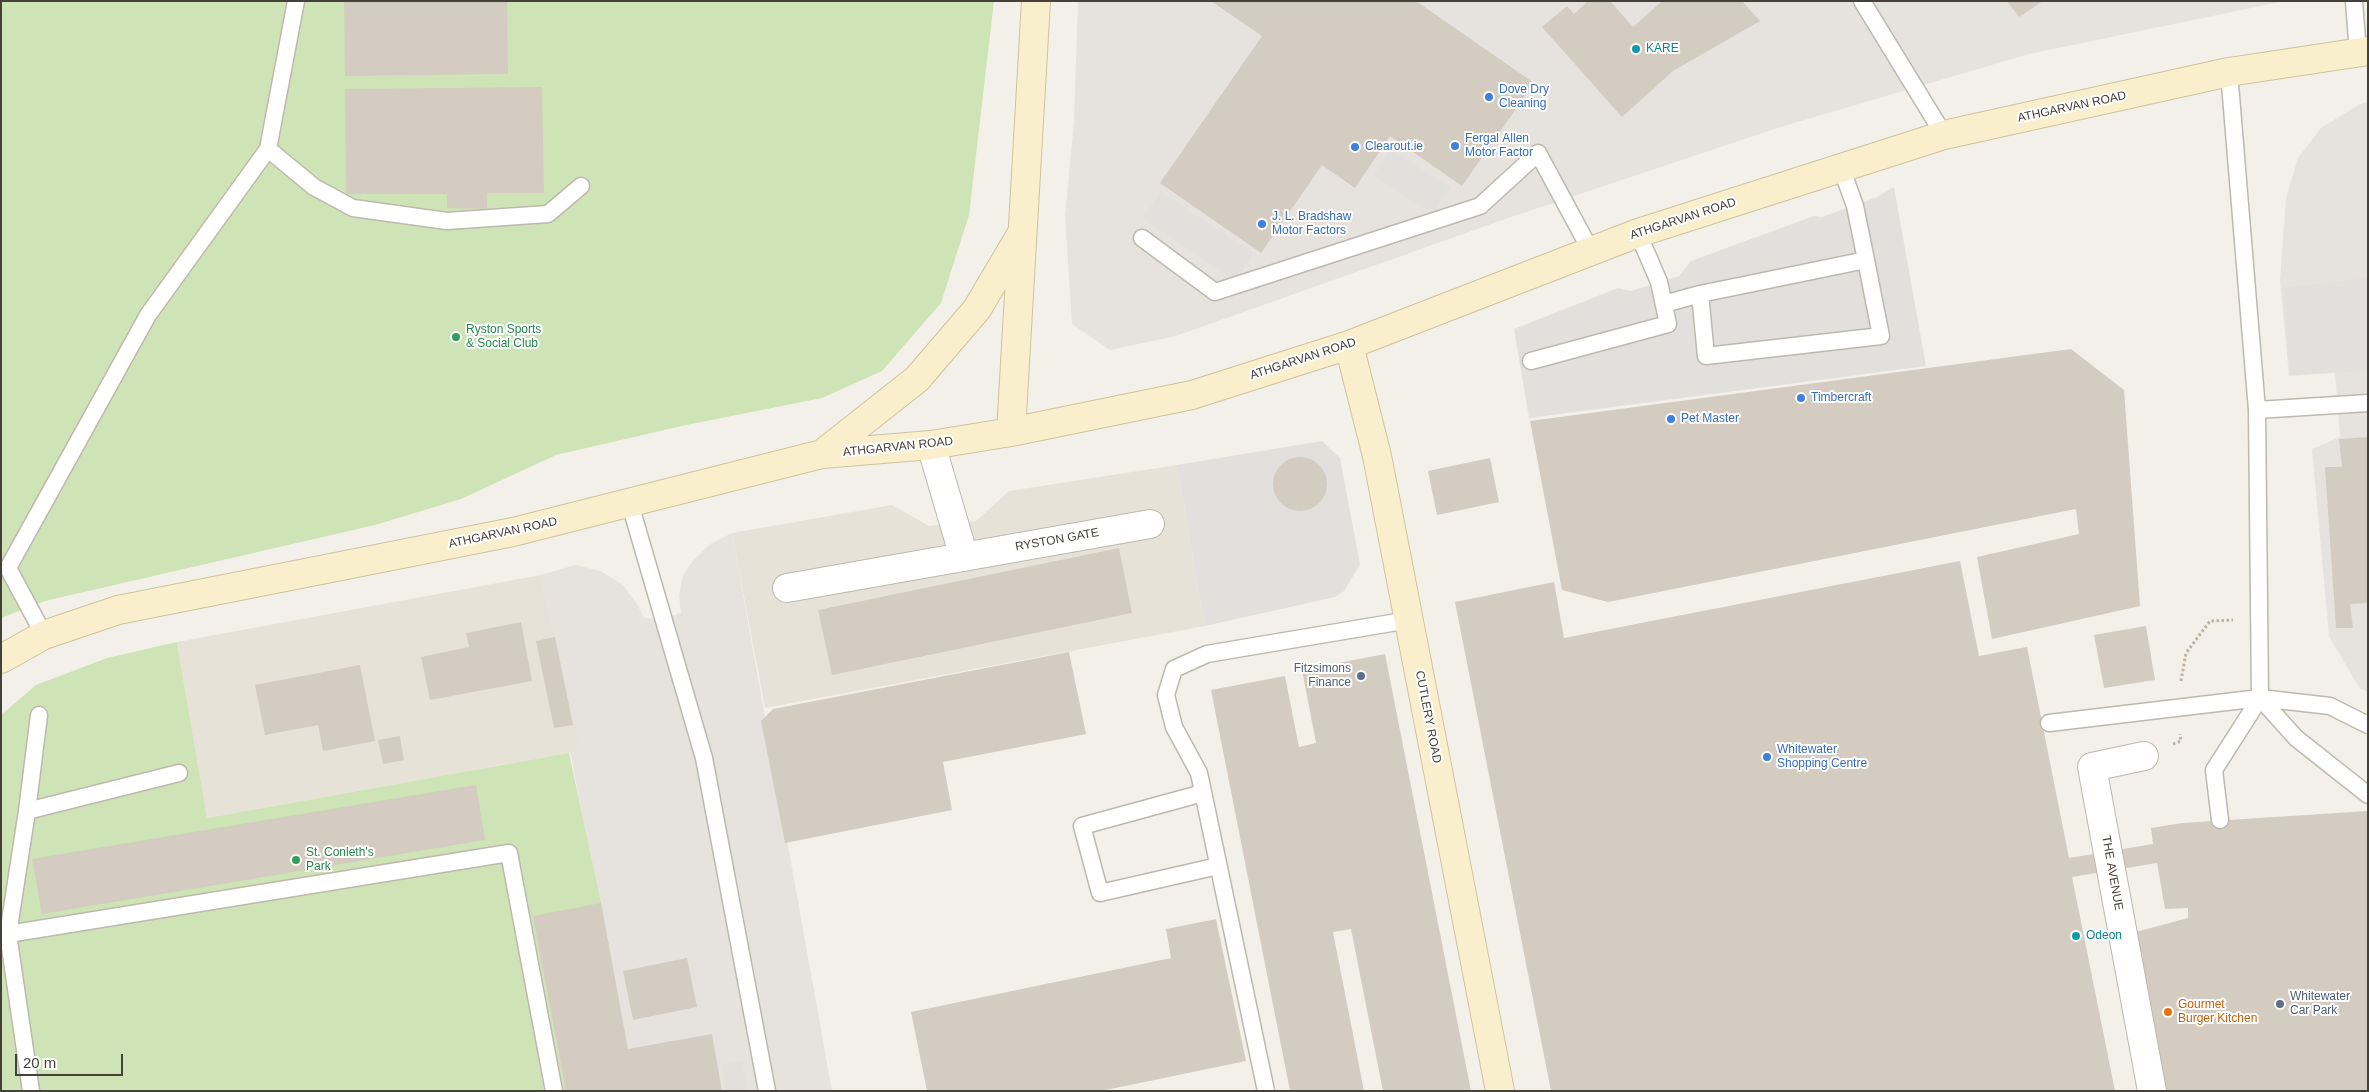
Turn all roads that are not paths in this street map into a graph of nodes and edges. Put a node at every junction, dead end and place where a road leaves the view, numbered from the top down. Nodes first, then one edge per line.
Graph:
1 (296, 1) edge
2 (1036, 1) edge
3 (1862, 1) edge
4 (2354, 1) edge
5 (2363, 52) edge
6 (2228, 72) junction
7 (1944, 135) junction
8 (268, 149) junction
9 (1842, 167) junction
10 (581, 186) dead end
11 (1024, 228) junction
12 (1638, 233) junction
13 (1142, 238) dead end
14 (1590, 251) junction
15 (1866, 260) junction
16 (1700, 294) junction
17 (1664, 304) junction
18 (1349, 345) junction
19 (1531, 360) dead end
20 (2368, 403) edge
21 (2258, 410) junction
22 (1011, 432) junction
23 (931, 445) junction
24 (822, 454) junction
25 (630, 504) junction
26 (1150, 524) dead end
27 (964, 557) junction
28 (787, 588) dead end
29 (1409, 620) junction
30 (44, 635) junction
31 (1, 659) edge
32 (2260, 698) junction
33 (38, 715) dead end
34 (2049, 723) dead end
35 (2368, 725) edge
36 (2156, 751) road end
37 (179, 773) dead end
38 (1203, 793) junction
39 (2368, 796) edge
40 (26, 811) junction
41 (2220, 820) dead end
42 (1218, 866) junction
43 (8, 934) junction
44 (31, 1091) edge
45 (554, 1091) edge
46 (767, 1091) edge
47 (1266, 1091) edge
48 (1500, 1091) edge
49 (2152, 1091) edge

1 - 8 lane
2 - 11 main road
3 - 7 lane
4 - 5 lane
5 - 6 main road, ATHGARVAN ROAD
6 - 7 main road, ATHGARVAN ROAD
6 - 21 lane
7 - 9 main road, ATHGARVAN ROAD
8 - 10 lane
8 - 30 lane
9 - 12 main road, ATHGARVAN ROAD
9 - 15 lane
11 - 22 main road
11 - 24 main road
12 - 14 main road, ATHGARVAN ROAD
12 - 17 lane
13 - 14 lane
14 - 18 main road, ATHGARVAN ROAD
15 - 16 lane
15 - 16 lane
16 - 17 lane
17 - 19 lane
18 - 22 main road, ATHGARVAN ROAD
18 - 29 main road, CUTLERY ROAD
20 - 21 lane
21 - 32 lane
22 - 23 main road, ATHGARVAN ROAD
23 - 24 main road, ATHGARVAN ROAD
23 - 27 street
24 - 25 main road, ATHGARVAN ROAD
25 - 30 main road, ATHGARVAN ROAD
25 - 46 lane
26 - 27 street, RYSTON GATE
27 - 28 street, RYSTON GATE
29 - 38 lane
29 - 48 main road, CUTLERY ROAD
30 - 31 main road, ATHGARVAN ROAD
32 - 34 lane
32 - 35 lane
32 - 39 lane
32 - 41 lane
33 - 40 lane
36 - 49 street, THE AVENUE
37 - 40 lane
38 - 42 lane
38 - 42 lane
40 - 43 lane
42 - 47 lane
43 - 44 lane
43 - 45 lane

